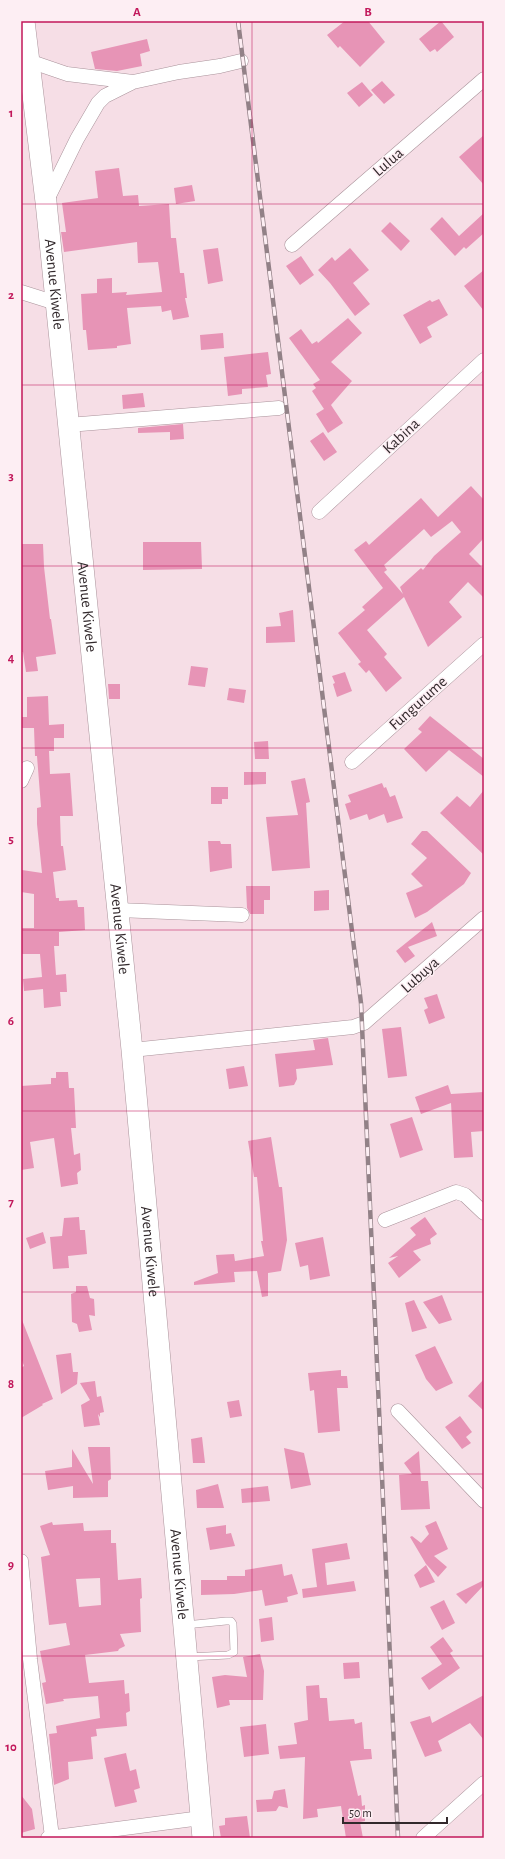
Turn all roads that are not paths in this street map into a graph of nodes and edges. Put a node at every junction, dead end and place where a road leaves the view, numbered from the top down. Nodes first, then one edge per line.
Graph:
1 (24, 21) edge
2 (29, 60) junction
3 (241, 62) dead end
4 (484, 79) edge
5 (133, 82) junction
6 (46, 202) junction
7 (292, 245) dead end
8 (21, 292) edge
9 (56, 303) junction
10 (484, 360) edge
11 (279, 408) dead end
12 (68, 425) junction
13 (318, 512) dead end
14 (484, 644) edge
15 (352, 762) dead end
16 (27, 768) dead end
17 (21, 781) edge
18 (118, 910) junction
19 (242, 915) dead end
20 (484, 918) edge
21 (132, 1050) junction
22 (482, 1205) edge
23 (385, 1220) dead end
24 (398, 1411) dead end
25 (484, 1501) edge
26 (21, 1560) edge
27 (183, 1625) junction
28 (186, 1657) junction
29 (484, 1783) edge
30 (202, 1828) edge
31 (50, 1838) edge
32 (423, 1838) edge

1 - 2 street, Avenue Kiwele
2 - 5 street
2 - 6 street, Avenue Kiwele
3 - 5 street
4 - 7 street, Lulua
5 - 6 street
6 - 9 street, Avenue Kiwele
8 - 9 street
9 - 12 street, Avenue Kiwele
10 - 13 street, Kabina
11 - 12 street
12 - 18 street, Avenue Kiwele
14 - 15 street, Fungurume
16 - 17 street
18 - 19 street
18 - 21 street, Avenue Kiwele
20 - 21 street, Lubuya
21 - 27 street, Avenue Kiwele
22 - 23 street
24 - 25 street
26 - 31 street
27 - 28 street, Avenue Kiwele
27 - 28 lane
28 - 30 street, Avenue Kiwele
29 - 32 street
30 - 31 street

